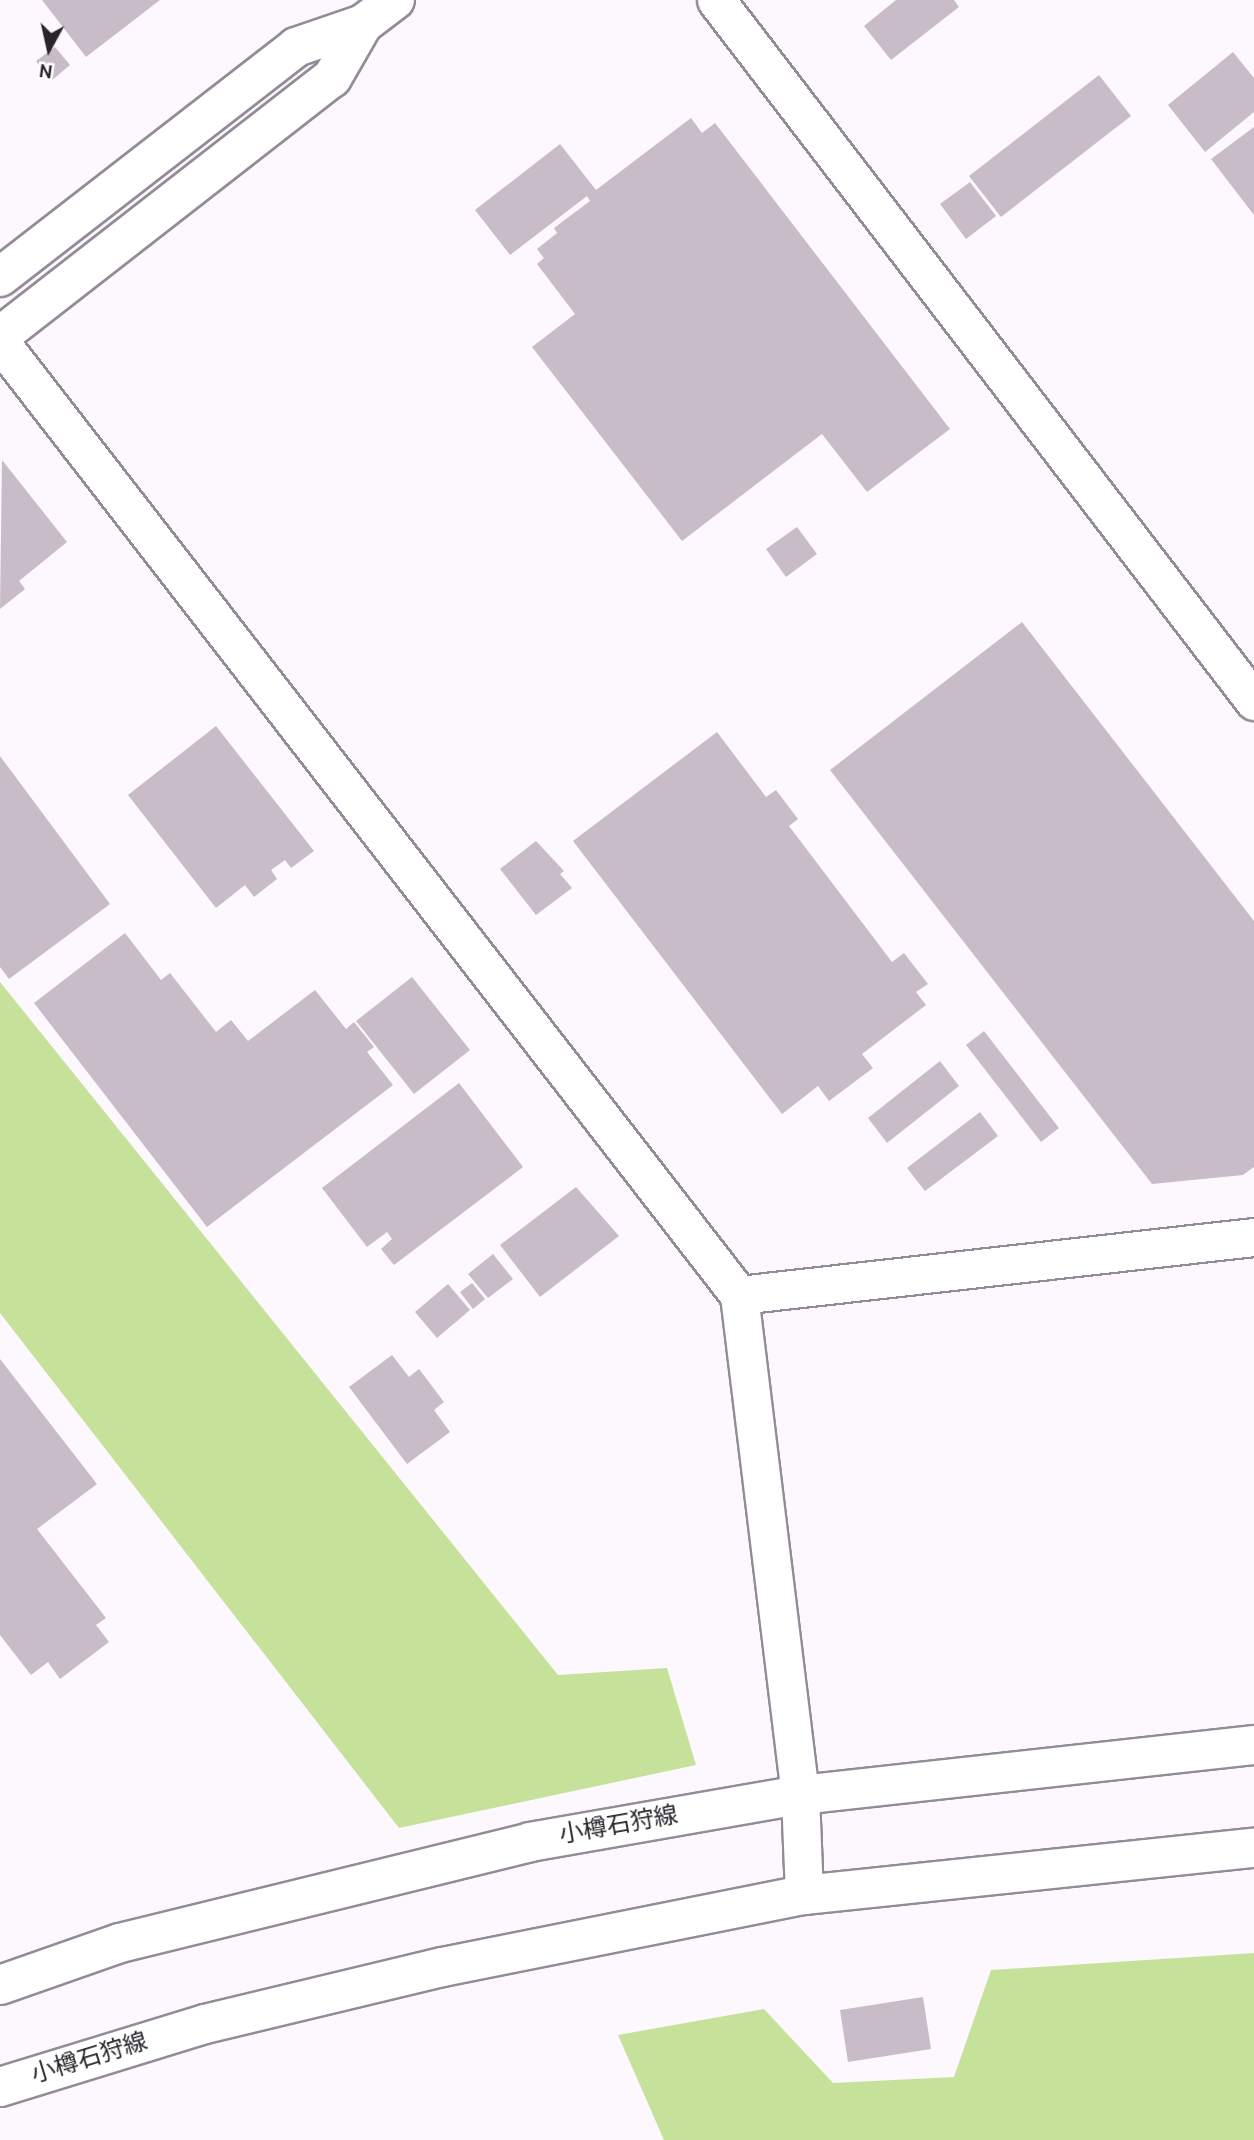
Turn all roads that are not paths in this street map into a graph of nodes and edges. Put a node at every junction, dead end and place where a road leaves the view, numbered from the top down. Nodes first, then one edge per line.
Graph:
1 (395, 0) edge
2 (716, 0) edge
3 (363, 24) junction
4 (0, 277) edge
5 (0, 336) edge
6 (0, 342) edge
7 (1254, 701) edge
8 (1254, 1237) edge
9 (739, 1295) junction
10 (1254, 1745) edge
11 (800, 1795) junction
12 (1254, 1848) edge
13 (804, 1895) junction
14 (0, 1985) edge
15 (0, 2087) edge

1 - 3 main road
2 - 7 street
3 - 4 main road
3 - 5 main road
6 - 9 street
8 - 9 street
9 - 11 street
10 - 11 main road, 小樽石狩線
11 - 13 street
11 - 14 main road, 小樽石狩線
12 - 13 main road, 小樽石狩線
13 - 15 main road, 小樽石狩線

